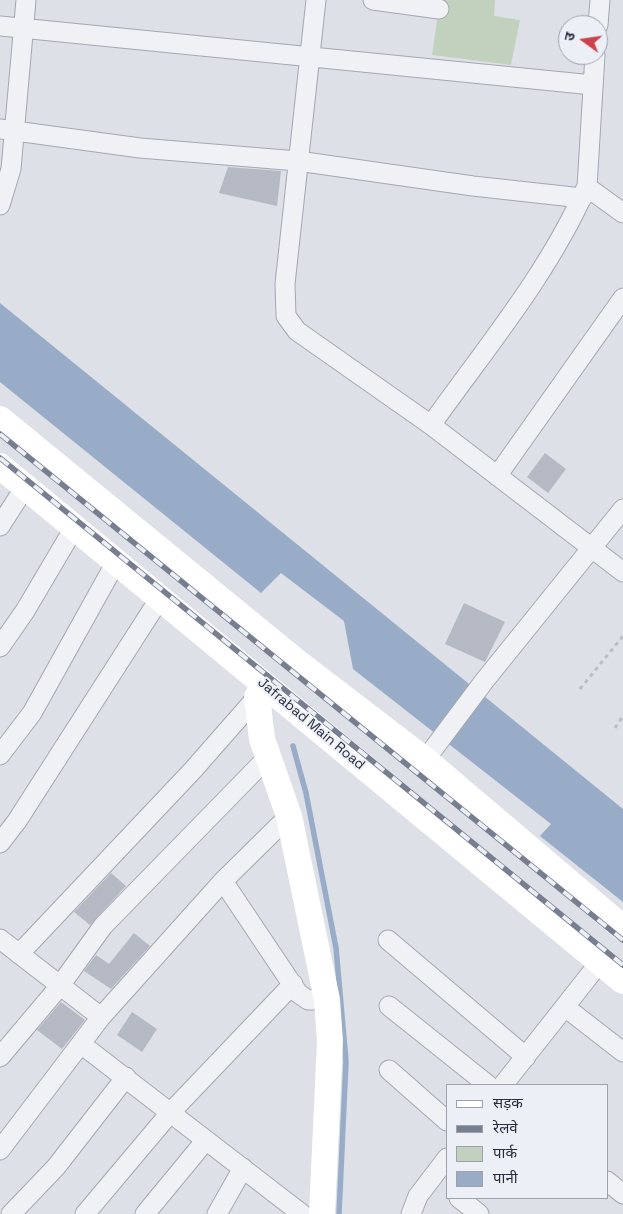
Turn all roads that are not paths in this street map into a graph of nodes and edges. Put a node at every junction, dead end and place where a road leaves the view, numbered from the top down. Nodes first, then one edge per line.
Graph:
1 (26, 0) edge
2 (316, 0) edge
3 (373, 0) edge
4 (600, 0) edge
5 (439, 9) dead end
6 (599, 15) edge
7 (0, 26) edge
8 (23, 29) junction
9 (309, 55) junction
10 (594, 65) edge
11 (592, 84) junction
12 (7, 130) edge
13 (298, 161) junction
14 (584, 193) junction
15 (0, 205) edge
16 (623, 213) edge
17 (623, 298) edge
18 (0, 419) edge
19 (430, 425) junction
20 (0, 466) edge
21 (497, 476) junction
22 (25, 487) junction
23 (623, 509) edge
24 (0, 526) edge
25 (74, 528) junction
26 (592, 547) junction
27 (116, 562) junction
28 (623, 572) edge
29 (160, 598) junction
30 (0, 646) edge
31 (261, 691) junction
32 (430, 752) junction
33 (0, 756) edge
34 (267, 758) junction
35 (289, 816) junction
36 (0, 843) edge
37 (223, 881) junction
38 (623, 928) edge
39 (0, 939) edge
40 (388, 940) dead end
41 (18, 954) junction
42 (600, 962) junction
43 (623, 981) edge
44 (293, 984) junction
45 (59, 987) junction
46 (326, 991) junction
47 (390, 1006) dead end
48 (565, 1007) junction
49 (101, 1017) junction
50 (81, 1044) junction
51 (623, 1052) edge
52 (0, 1056) edge
53 (526, 1058) junction
54 (388, 1070) dead end
55 (126, 1077) junction
56 (487, 1084) edge
57 (505, 1084) edge
58 (170, 1113) junction
59 (446, 1120) edge
60 (206, 1140) junction
61 (0, 1150) edge
62 (446, 1161) edge
63 (243, 1168) junction
64 (608, 1181) edge
65 (440, 1182) edge
66 (623, 1194) edge
67 (460, 1199) edge
68 (282, 1208) edge
69 (11, 1214) edge
70 (85, 1214) edge
71 (145, 1214) edge
72 (217, 1214) edge
73 (302, 1214) edge
74 (322, 1214) edge
75 (411, 1214) edge
76 (479, 1214) edge

1 - 8 street
2 - 9 street
3 - 5 street
4 - 6 street
7 - 8 street
8 - 9 street
8 - 12 street
9 - 11 street
9 - 13 street
10 - 11 street
11 - 14 street
12 - 13 street
12 - 15 street
13 - 14 street
13 - 19 street
14 - 16 street
14 - 19 street
17 - 21 street
18 - 32 main road
19 - 21 street
20 - 22 main road, Jafrabad Main Road
21 - 26 street
22 - 24 street
22 - 25 main road, Jafrabad Main Road
23 - 26 street
25 - 27 main road, Jafrabad Main Road
25 - 30 street
26 - 28 street
26 - 32 street
27 - 29 main road, Jafrabad Main Road
27 - 33 street
29 - 31 main road, Jafrabad Main Road
29 - 36 street
31 - 34 main road
31 - 41 street
31 - 42 main road, Jafrabad Main Road
32 - 38 main road
34 - 35 main road
34 - 45 street
35 - 37 street
35 - 46 main road
37 - 44 street
37 - 49 street
39 - 41 street
40 - 53 street
41 - 45 street
42 - 43 main road, Jafrabad Main Road
42 - 48 street
44 - 46 street
44 - 58 street
45 - 49 street
45 - 52 street
46 - 74 main road
47 - 56 street
48 - 51 street
48 - 53 street
49 - 50 street
50 - 55 street
50 - 61 street
53 - 57 street
54 - 59 street
55 - 58 street
55 - 69 street
58 - 60 street
58 - 70 street
60 - 63 street
60 - 71 street
62 - 65 street
63 - 68 street
63 - 72 street
64 - 66 street
65 - 75 street
67 - 76 street
68 - 73 street

